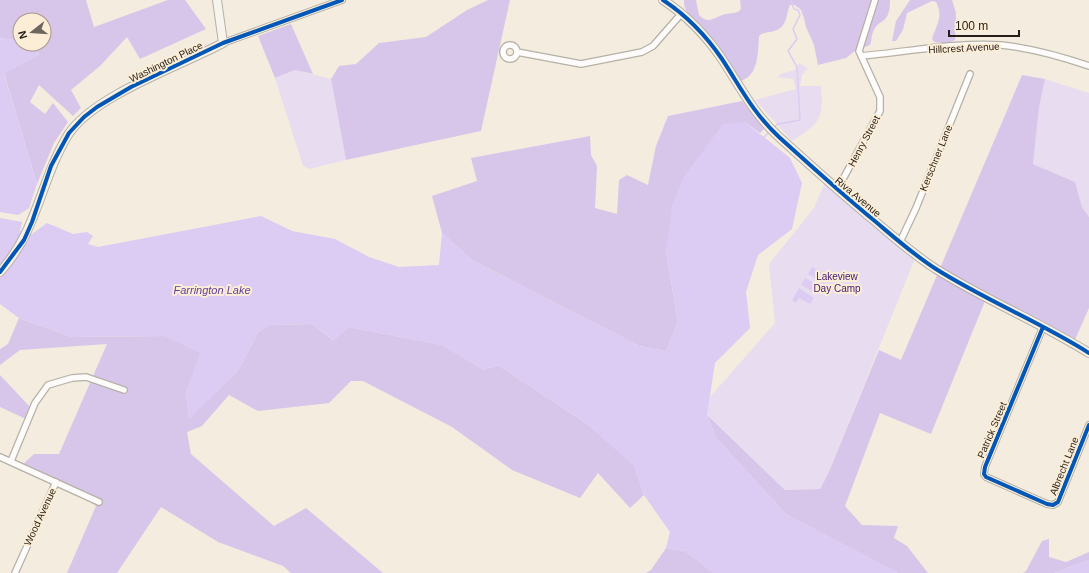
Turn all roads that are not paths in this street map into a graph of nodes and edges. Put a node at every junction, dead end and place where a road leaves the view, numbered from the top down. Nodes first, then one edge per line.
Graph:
1 (217, 0) edge
2 (342, 0) edge
3 (663, 0) edge
4 (876, 0) edge
5 (681, 14) junction
6 (223, 43) junction
7 (517, 52) dead end
8 (861, 56) junction
9 (1089, 66) edge
10 (970, 74) dead end
11 (837, 190) junction
12 (900, 242) junction
13 (0, 272) edge
14 (1043, 328) junction
15 (1089, 353) edge
16 (124, 390) dead end
17 (1089, 425) edge
18 (0, 457) edge
19 (11, 462) junction
20 (56, 482) junction
21 (100, 502) dead end
22 (1047, 504) joint
23 (15, 573) edge

1 - 6 street
2 - 6 street
3 - 5 street, Riva Avenue
4 - 8 street
5 - 7 street
5 - 11 street, Riva Avenue
6 - 13 street, Washington Place
8 - 9 street, Hillcrest Avenue
8 - 11 street, Henry Street
10 - 12 street, Kerschner Lane
11 - 12 street, Riva Avenue
12 - 14 street, Riva Avenue
14 - 15 street, Riva Avenue
14 - 22 street, Patrick Street
16 - 19 street
17 - 22 street, Albrecht Lane
18 - 19 street
19 - 20 street
20 - 21 street, Wood Avenue
20 - 23 street, Wood Avenue

